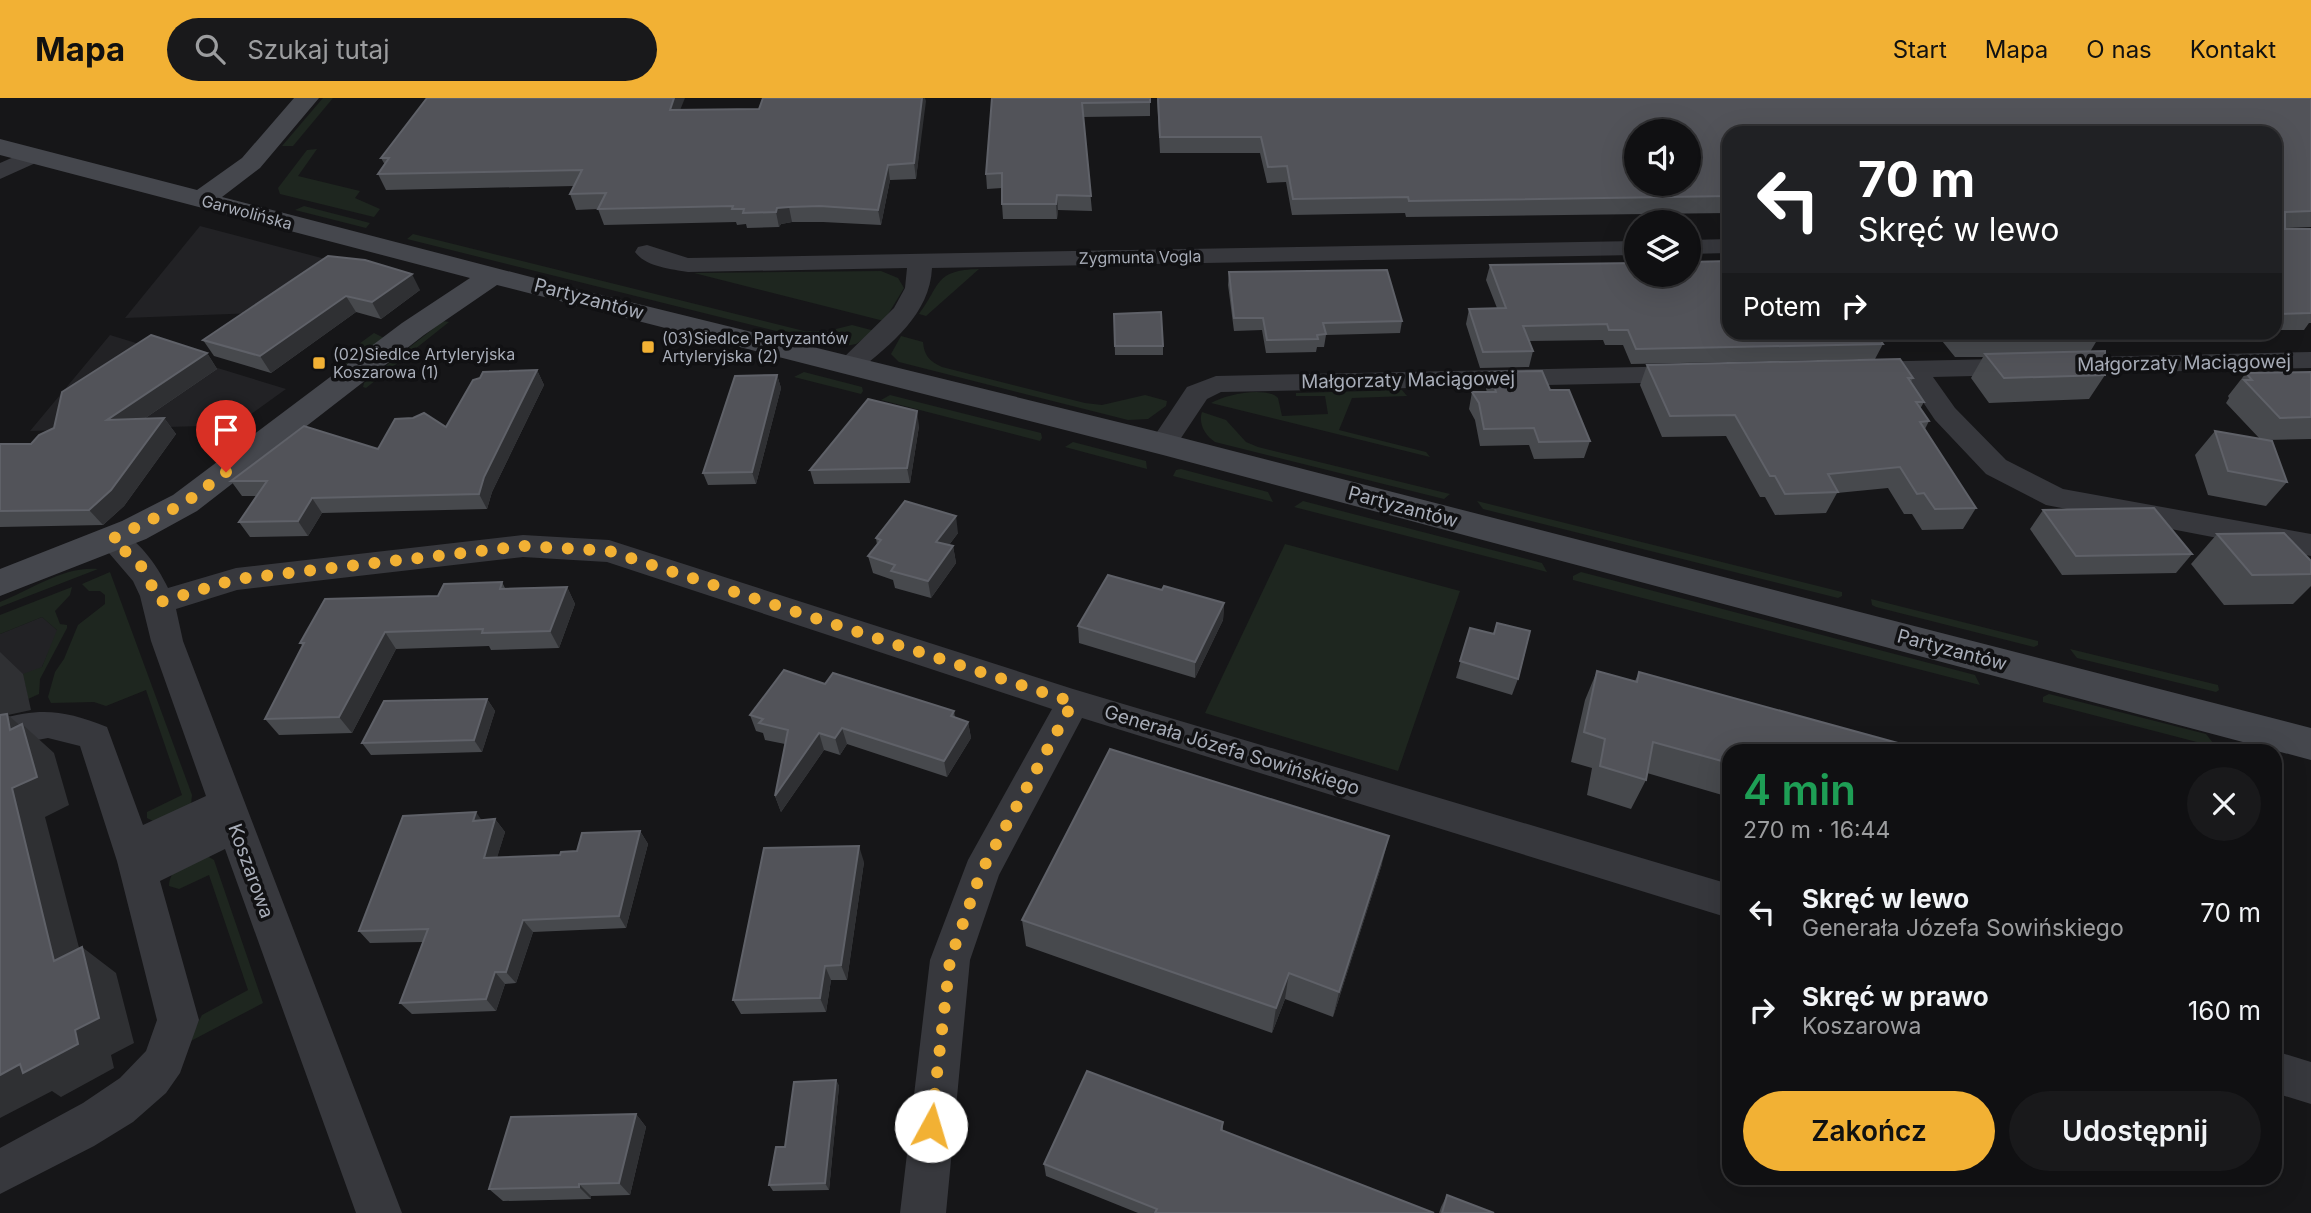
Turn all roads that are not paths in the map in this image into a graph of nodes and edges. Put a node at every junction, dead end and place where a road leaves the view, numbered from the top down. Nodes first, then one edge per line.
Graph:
1 (307, 98) edge
2 (0, 148) edge
3 (32, 156) junction
4 (0, 172) edge
5 (201, 200) junction
6 (1722, 246) edge
7 (1701, 247) edge
8 (1624, 248) edge
9 (647, 252) dead end
10 (920, 261) junction
11 (495, 274) junction
12 (2311, 360) edge
13 (849, 365) junction
14 (1914, 369) junction
15 (1830, 371) edge
16 (1719, 373) edge
17 (1163, 444) junction
18 (112, 539) junction
19 (2311, 545) edge
20 (0, 583) edge
21 (160, 602) junction
22 (1073, 702) junction
23 (0, 733) edge
24 (2311, 744) edge
25 (231, 815) junction
26 (135, 861) junction
27 (1722, 899) edge
28 (2282, 1074) edge
29 (2311, 1083) edge
30 (0, 1172) edge
31 (379, 1213) edge
32 (923, 1213) edge

1 - 5 main road
2 - 3 main road, Garwolińska
3 - 4 street
3 - 5 main road, Garwolińska
5 - 11 main road, Garwolińska
6 - 7 street
8 - 10 street, Zygmunta Vogla
9 - 10 street, Zygmunta Vogla
10 - 13 street
11 - 13 main road, Partyzantów
11 - 18 main road
12 - 14 street, Małgorzaty Maciągowej
13 - 17 main road, Partyzantów
14 - 15 street, Małgorzaty Maciągowej
14 - 19 street
16 - 17 street, Małgorzaty Maciągowej
17 - 24 main road, Partyzantów
18 - 20 main road
18 - 21 street, Koszarowa
21 - 22 street, Generała Józefa Sowińskiego
21 - 25 street, Koszarowa
22 - 27 street, Generała Józefa Sowińskiego
22 - 32 street
23 - 26 street
25 - 26 street
25 - 31 street, Koszarowa
26 - 30 street
28 - 29 street

